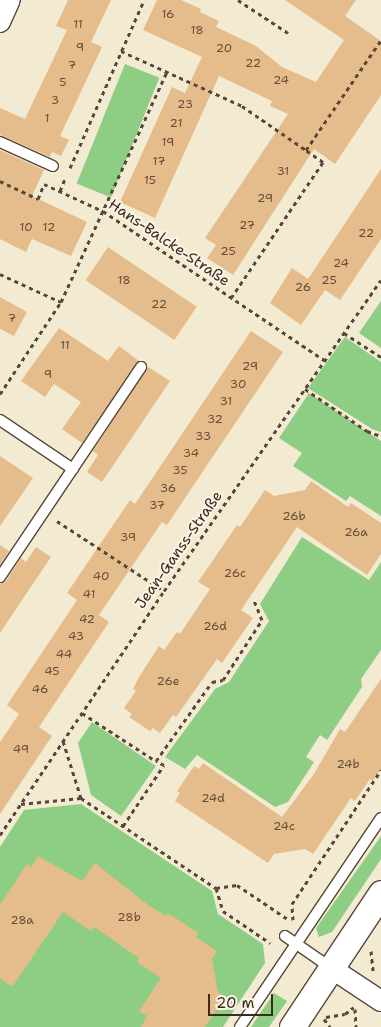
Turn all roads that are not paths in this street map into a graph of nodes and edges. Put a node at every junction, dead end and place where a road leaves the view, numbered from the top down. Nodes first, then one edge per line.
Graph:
1 (10, 0) edge
2 (0, 22) edge
3 (0, 142) edge
4 (53, 166) dead end
5 (141, 367) dead end
6 (0, 420) edge
7 (73, 469) junction
8 (0, 577) edge
9 (381, 818) edge
10 (381, 893) edge
11 (285, 936) road end
12 (296, 944) junction
13 (331, 968) junction
14 (379, 995) edge
15 (240, 1027) edge
16 (292, 1027) edge

1 - 2 street
3 - 4 lane
5 - 7 lane
6 - 7 lane
7 - 8 lane
9 - 12 lane
10 - 13 street
11 - 12 lane
12 - 13 lane
12 - 15 lane
13 - 14 street
13 - 16 street

